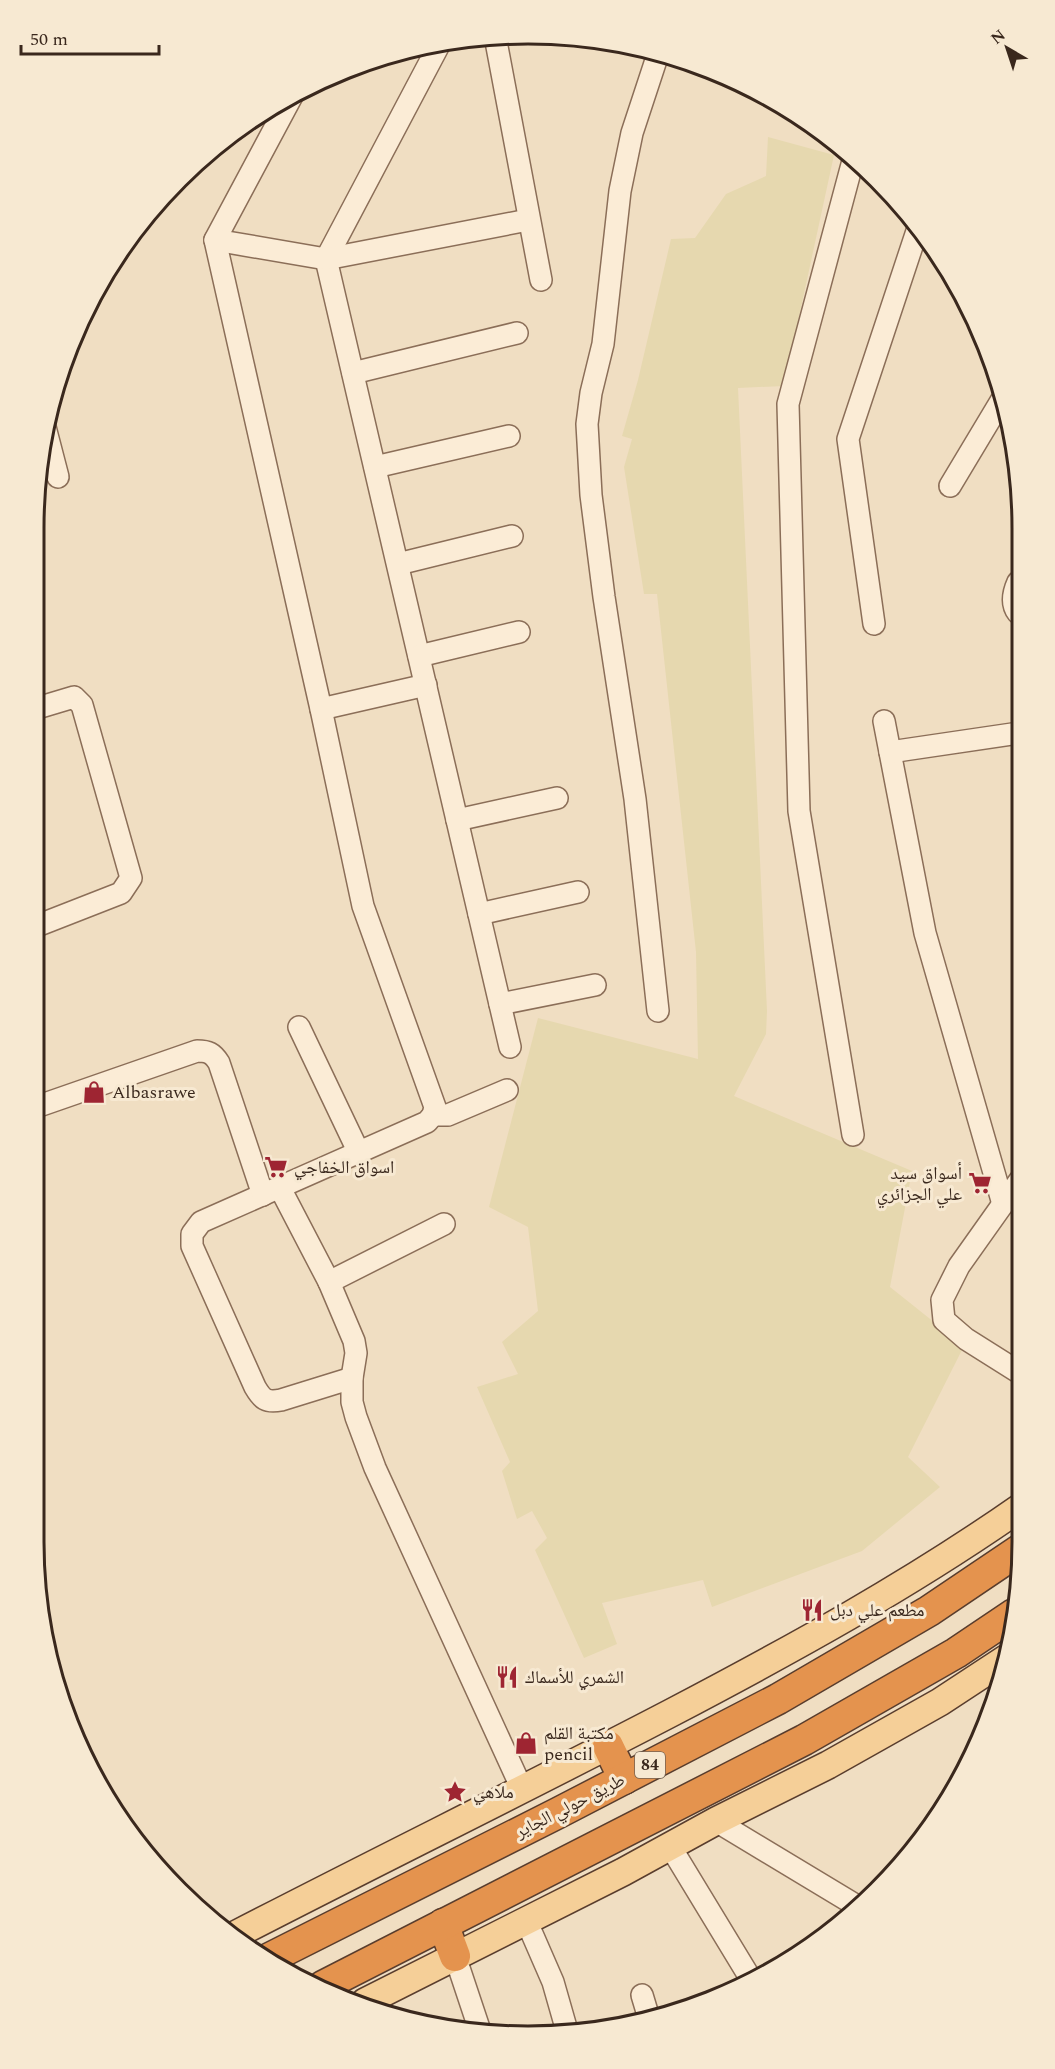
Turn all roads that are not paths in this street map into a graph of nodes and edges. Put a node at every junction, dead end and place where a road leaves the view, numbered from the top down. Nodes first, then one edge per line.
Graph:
1 (497, 45) edge
2 (435, 53) edge
3 (656, 61) edge
4 (285, 108) edge
5 (851, 168) edge
6 (528, 220) junction
7 (915, 238) edge
8 (215, 240) junction
9 (326, 259) junction
10 (541, 280) dead end
11 (517, 333) dead end
12 (353, 373) junction
13 (996, 409) edge
14 (509, 436) dead end
15 (51, 448) edge
16 (375, 467) junction
17 (58, 477) dead end
18 (950, 486) dead end
19 (512, 537) dead end
20 (398, 564) junction
21 (874, 624) dead end
22 (519, 632) dead end
23 (419, 656) junction
24 (426, 685) junction
25 (44, 706) edge
26 (321, 709) junction
27 (884, 721) dead end
28 (1012, 734) edge
29 (890, 752) junction
30 (557, 798) dead end
31 (457, 820) junction
32 (578, 892) dead end
33 (479, 914) junction
34 (44, 923) edge
35 (595, 985) dead end
36 (500, 1004) junction
37 (658, 1011) dead end
38 (299, 1027) dead end
39 (510, 1047) dead end
40 (507, 1090) dead end
41 (44, 1104) edge
42 (433, 1115) junction
43 (853, 1135) dead end
44 (359, 1153) junction
45 (272, 1191) junction
46 (1012, 1191) edge
47 (1003, 1204) junction
48 (444, 1224) dead end
49 (329, 1282) junction
50 (1012, 1368) edge
51 (352, 1378) junction
52 (1012, 1513) edge
53 (1011, 1556) edge
54 (1005, 1620) edge
55 (995, 1666) edge
56 (608, 1746) junction
57 (624, 1779) junction
58 (522, 1789) junction
59 (716, 1821) junction
60 (670, 1846) junction
61 (850, 1902) edge
62 (526, 1920) junction
63 (444, 1924) junction
64 (242, 1931) edge
65 (276, 1955) edge
66 (454, 1956) junction
67 (747, 1973) edge
68 (328, 1983) edge
69 (370, 1999) edge
70 (476, 2022) edge
71 (565, 2023) edge

1 - 6 street
2 - 9 street
3 - 37 street
4 - 8 street
5 - 43 street
6 - 9 street
6 - 10 street
7 - 21 street
8 - 9 street
8 - 26 street
9 - 12 street
11 - 12 street
12 - 16 street
13 - 18 street
14 - 16 street
15 - 17 street
16 - 20 street
19 - 20 street
20 - 23 street
22 - 23 street
23 - 24 street
24 - 26 street
24 - 31 street
25 - 34 street
26 - 42 street
27 - 29 street
28 - 29 street
29 - 47 street
30 - 31 street
31 - 33 street
32 - 33 street
33 - 36 street
35 - 36 street
36 - 39 street
38 - 44 street
40 - 42 street
41 - 45 street
42 - 44 street
44 - 45 street
45 - 49 street
45 - 51 street
46 - 47 street
47 - 50 street
48 - 49 street
49 - 51 street
51 - 58 street
52 - 56 main road
53 - 57 highway, طريق حولي الجاير / 84
54 - 63 highway
55 - 59 main road
56 - 57 highway
56 - 58 main road
57 - 65 highway, طريق حولي الجاير / 84
58 - 64 main road
59 - 60 main road
59 - 61 street
60 - 62 main road
60 - 67 street
62 - 66 main road
62 - 71 street
63 - 66 highway
63 - 68 highway
66 - 69 main road
66 - 70 street

